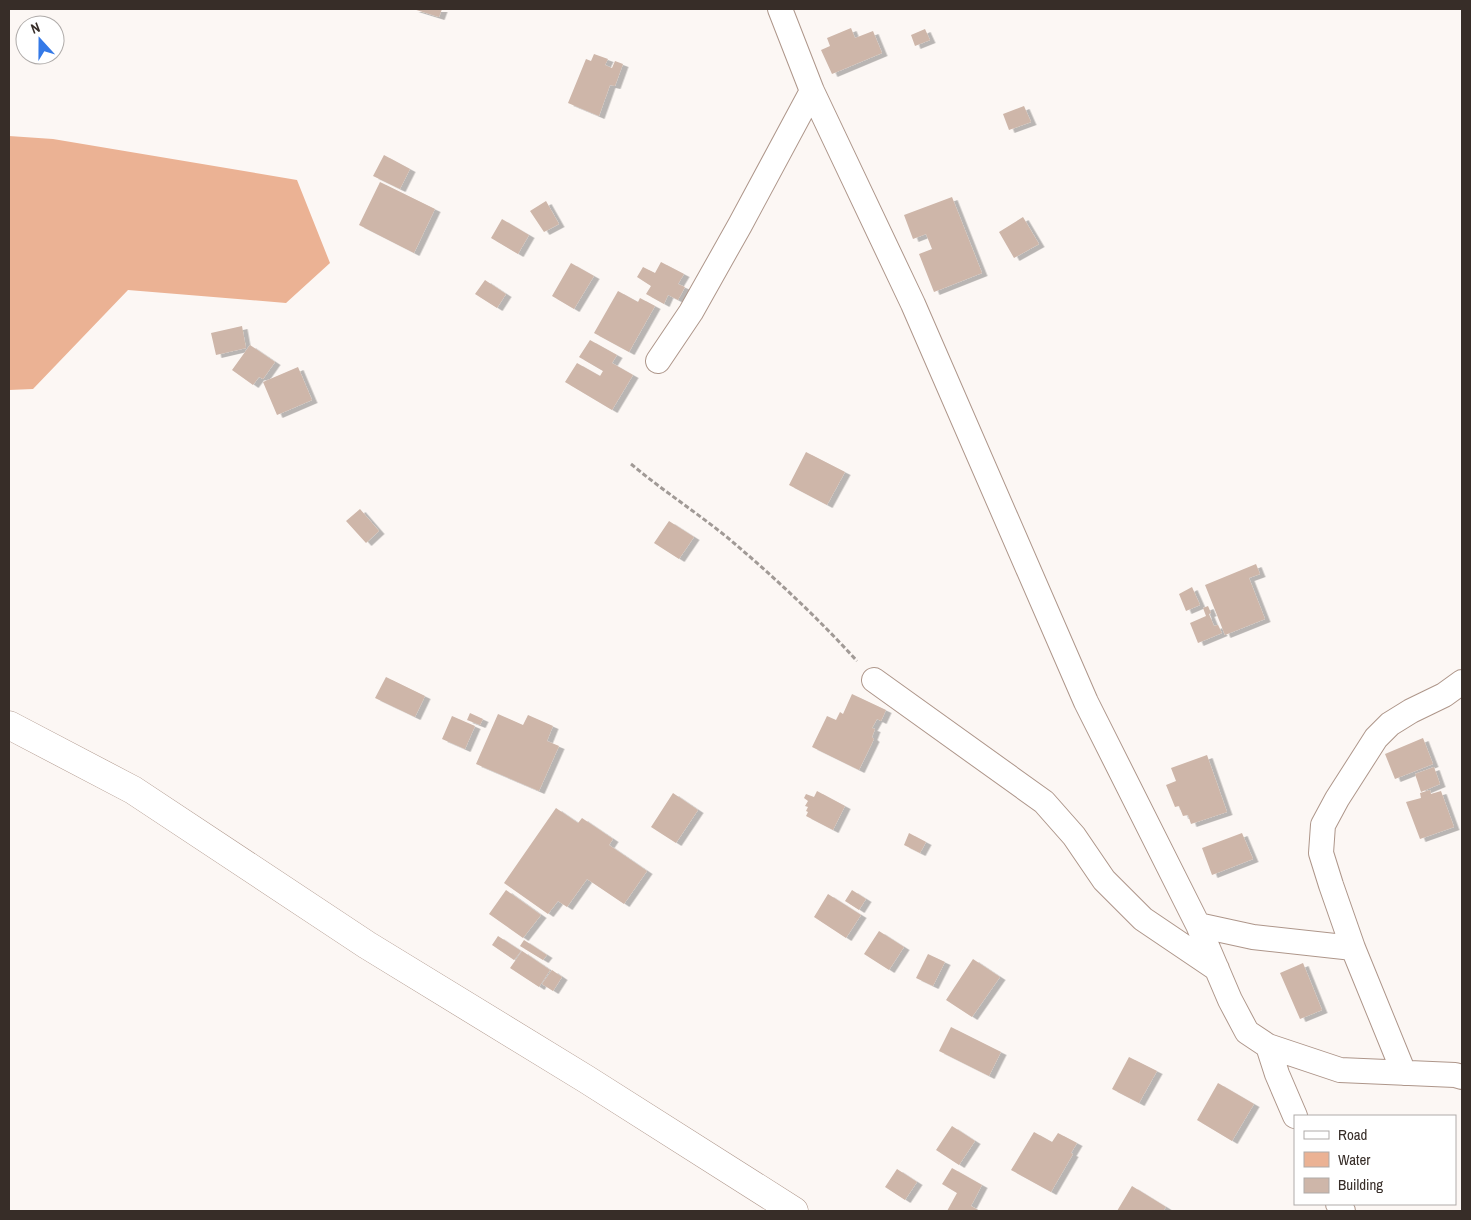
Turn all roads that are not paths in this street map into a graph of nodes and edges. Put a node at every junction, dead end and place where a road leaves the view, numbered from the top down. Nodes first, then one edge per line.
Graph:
1 (780, 9) edge
2 (812, 90) junction
3 (658, 361) dead end
4 (874, 680) road end
5 (1462, 682) edge
6 (9, 725) edge
7 (1198, 925) junction
8 (1353, 948) junction
9 (1217, 969) junction
10 (1268, 1046) junction
11 (1404, 1073) junction
12 (1462, 1077) edge
13 (1295, 1115) edge
14 (794, 1211) edge

1 - 2 street
2 - 3 street
2 - 7 street
4 - 9 street
5 - 8 street
6 - 14 main road
7 - 8 street
7 - 9 street
8 - 11 street
9 - 10 street
10 - 11 street
10 - 13 street
11 - 12 street

